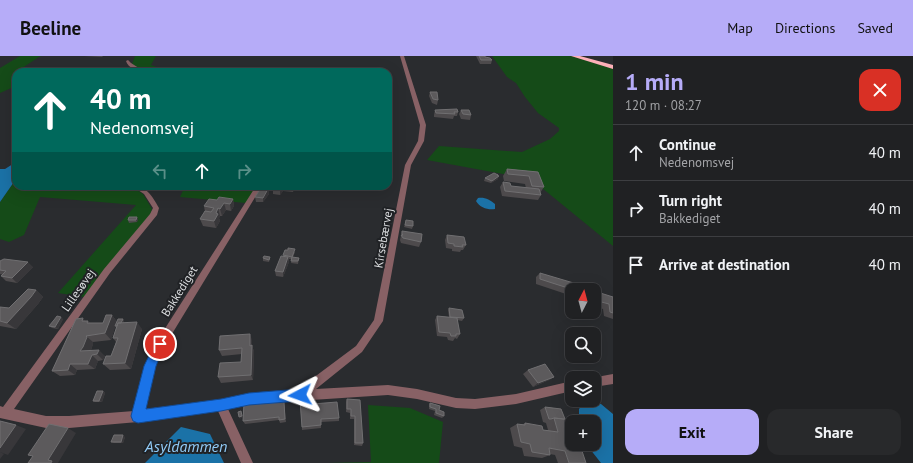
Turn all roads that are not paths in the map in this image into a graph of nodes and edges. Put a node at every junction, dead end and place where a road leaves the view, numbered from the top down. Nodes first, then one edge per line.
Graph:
1 (402, 56) edge
2 (574, 56) edge
3 (585, 56) edge
4 (128, 61) dead end
5 (613, 64) edge
6 (613, 67) edge
7 (136, 68) edge
8 (141, 190) edge
9 (256, 190) edge
10 (613, 379) edge
11 (601, 381) edge
12 (565, 388) edge
13 (300, 395) junction
14 (221, 405) junction
15 (2, 413) edge
16 (138, 416) junction
17 (247, 463) edge

1 - 13 street, Kirsebærvej
2 - 6 highway
3 - 5 highway
4 - 7 street
8 - 15 street, Lillesøvej
9 - 16 street, Bakkediget
10 - 11 street
12 - 13 street
13 - 14 street
14 - 16 street
14 - 17 street
15 - 16 street

